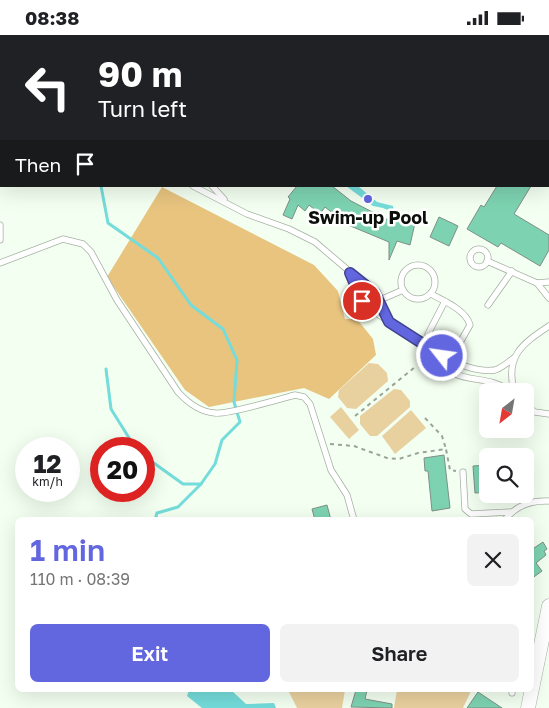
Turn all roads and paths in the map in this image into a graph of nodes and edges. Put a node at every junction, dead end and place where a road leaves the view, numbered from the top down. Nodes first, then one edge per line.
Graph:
1 (195, 187) edge
2 (213, 187) edge
3 (227, 202) junction
4 (0, 225) edge
5 (0, 240) edge
6 (487, 261) dead end
7 (0, 263) edge
8 (512, 271) junction
9 (350, 273) junction
10 (537, 283) junction
11 (549, 283) edge
12 (403, 290) junction
13 (432, 294) junction
14 (549, 297) edge
15 (380, 300) junction
16 (445, 301) junction
17 (488, 305) dead end
18 (389, 322) junction
19 (549, 326) edge
20 (429, 349) junction
21 (514, 357) junction
22 (468, 366) junction
23 (415, 367) dead end
24 (467, 379) junction
25 (492, 383) edge
26 (512, 383) edge
27 (534, 411) edge
28 (549, 415) edge
29 (355, 416) dead end
30 (424, 418) dead end
31 (322, 443) junction
32 (446, 449) junction
33 (463, 472) joint
34 (549, 501) edge
35 (511, 512) junction
36 (353, 517) edge
37 (507, 517) edge
38 (549, 606) edge
39 (547, 626) edge
40 (534, 682) edge
41 (532, 692) edge
42 (528, 708) edge

1 - 3 lane
2 - 3 lane
3 - 9 lane
4 - 5 lane
6 - 8 lane
7 - 31 lane
8 - 10 lane
8 - 17 lane
9 - 15 lane
9 - 18 lane
10 - 11 lane
10 - 14 lane
12 - 13 lane
12 - 13 lane
12 - 15 lane
13 - 16 lane
15 - 18 lane
16 - 16 lane
18 - 20 lane
19 - 21 lane
20 - 22 lane
20 - 24 lane
21 - 22 lane
21 - 26 lane
22 - 24 lane
23 - 29 path
24 - 25 lane
27 - 28 lane
30 - 32 path
31 - 32 path
31 - 36 lane
32 - 33 path
33 - 35 lane
34 - 35 lane
35 - 37 lane
38 - 39 street
39 - 40 street
41 - 42 street

